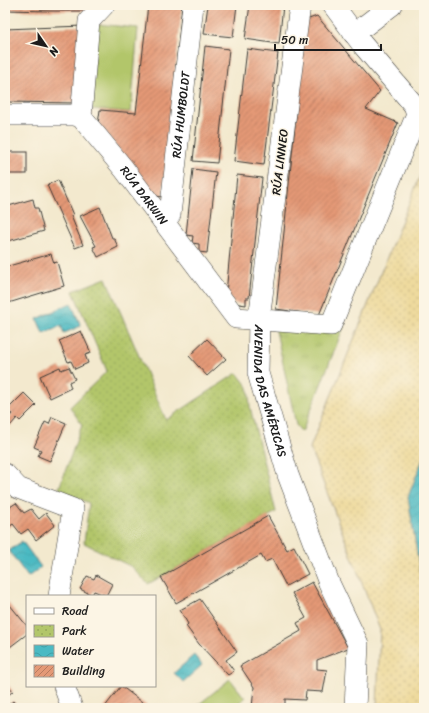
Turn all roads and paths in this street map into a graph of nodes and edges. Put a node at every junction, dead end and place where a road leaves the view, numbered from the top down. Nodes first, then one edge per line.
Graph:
1 (104, 5) edge
2 (193, 5) edge
3 (300, 5) edge
4 (333, 5) edge
5 (392, 5) edge
6 (354, 34) junction
7 (5, 115) edge
8 (81, 117) junction
9 (163, 221) junction
10 (259, 319) junction
11 (5, 474) edge
12 (59, 595) edge
13 (64, 687) edge
14 (72, 708) edge
15 (355, 708) edge

1 - 8 street
2 - 9 street, RÚA HUMBOLDT
3 - 10 street, RÚA LINNEO
4 - 6 street
5 - 6 street
6 - 10 street, AVENIDA DAS AMÉRICAS
7 - 8 street
8 - 9 street, RÚA DARWIN
9 - 10 street, RÚA DARWIN
10 - 15 street, AVENIDA DAS AMÉRICAS
11 - 12 street
13 - 14 street

